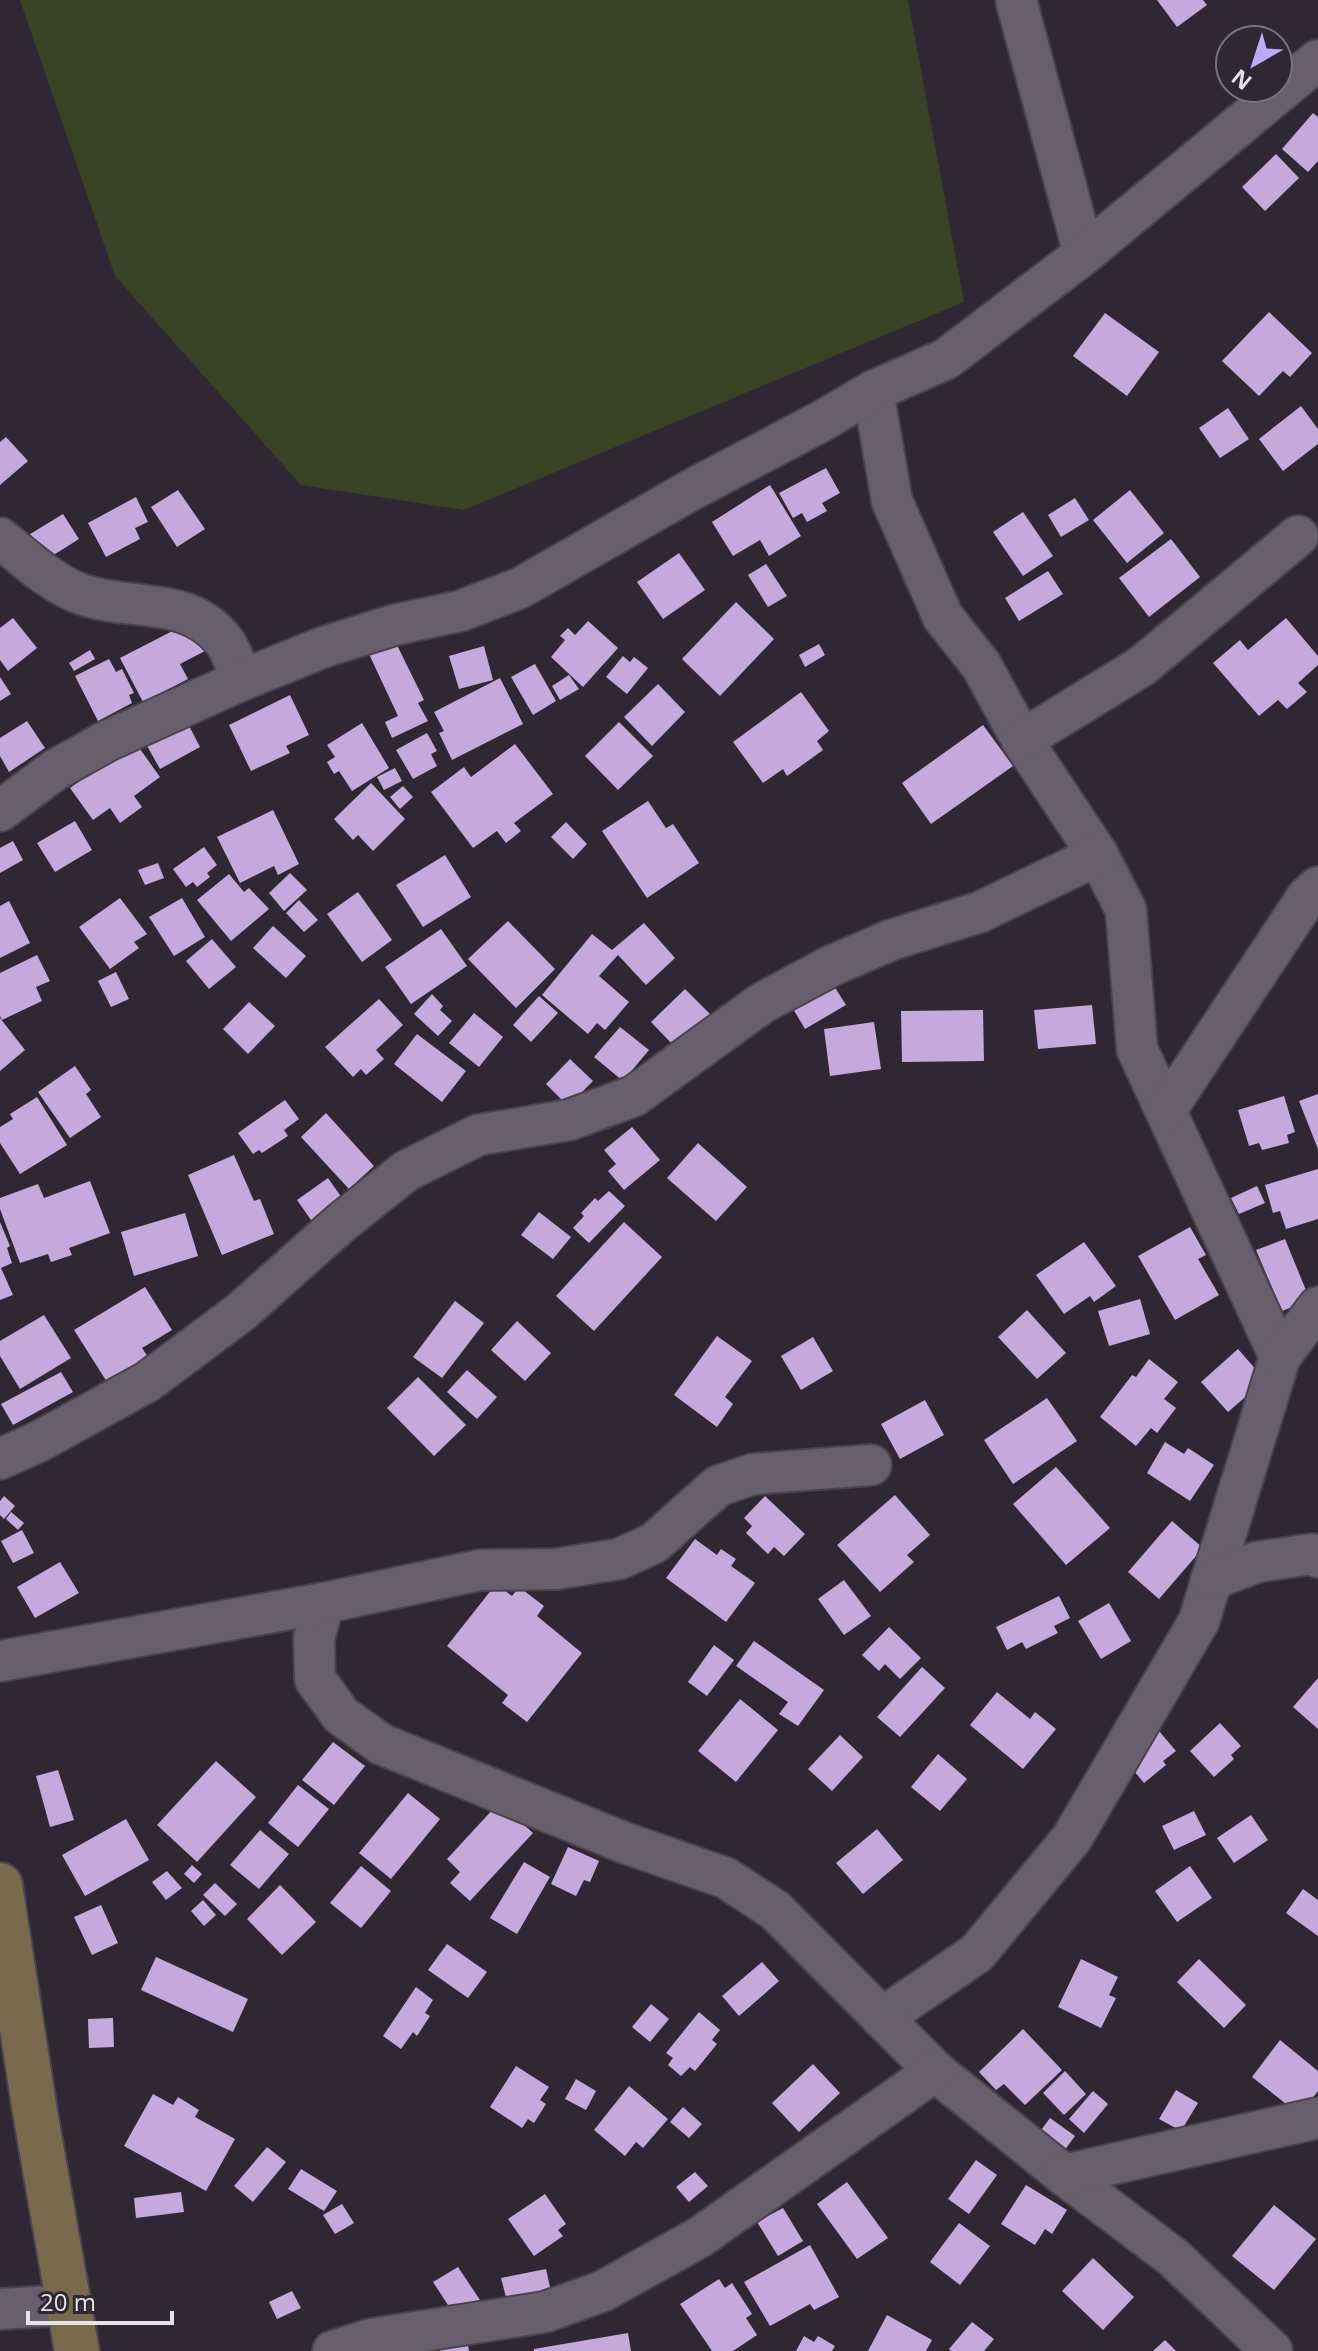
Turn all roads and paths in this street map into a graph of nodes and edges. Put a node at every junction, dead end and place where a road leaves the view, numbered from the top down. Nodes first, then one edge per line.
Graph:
1 (1016, 0) edge
2 (1318, 60) edge
3 (1084, 254) junction
4 (873, 391) junction
5 (1298, 536) dead end
6 (0, 538) edge
7 (242, 680) junction
8 (1022, 740) junction
9 (0, 811) edge
10 (1098, 855) junction
11 (1318, 887) edge
12 (1166, 1110) junction
13 (1318, 1307) edge
14 (1280, 1357) junction
15 (0, 1459) edge
16 (871, 1465) dead end
17 (1318, 1557) edge
18 (1211, 1580) junction
19 (324, 1603) junction
20 (0, 1661) edge
21 (0, 1885) edge
22 (882, 2018) junction
23 (935, 2071) junction
24 (1318, 2118) edge
25 (1064, 2175) junction
26 (68, 2305) junction
27 (0, 2309) edge
28 (77, 2351) edge
29 (333, 2351) edge
30 (1272, 2351) edge

1 - 3 street
2 - 3 street
3 - 4 street
4 - 7 street
4 - 8 street
5 - 8 street
6 - 7 street
7 - 9 street
8 - 10 street
10 - 12 street
10 - 15 street
11 - 12 street
12 - 14 street
13 - 14 street
14 - 18 street
16 - 19 street
17 - 18 street
18 - 22 street
19 - 20 street
19 - 22 street
21 - 26 street
22 - 23 street
23 - 25 street
23 - 29 street
24 - 25 street
25 - 30 street
26 - 27 street
26 - 28 street

